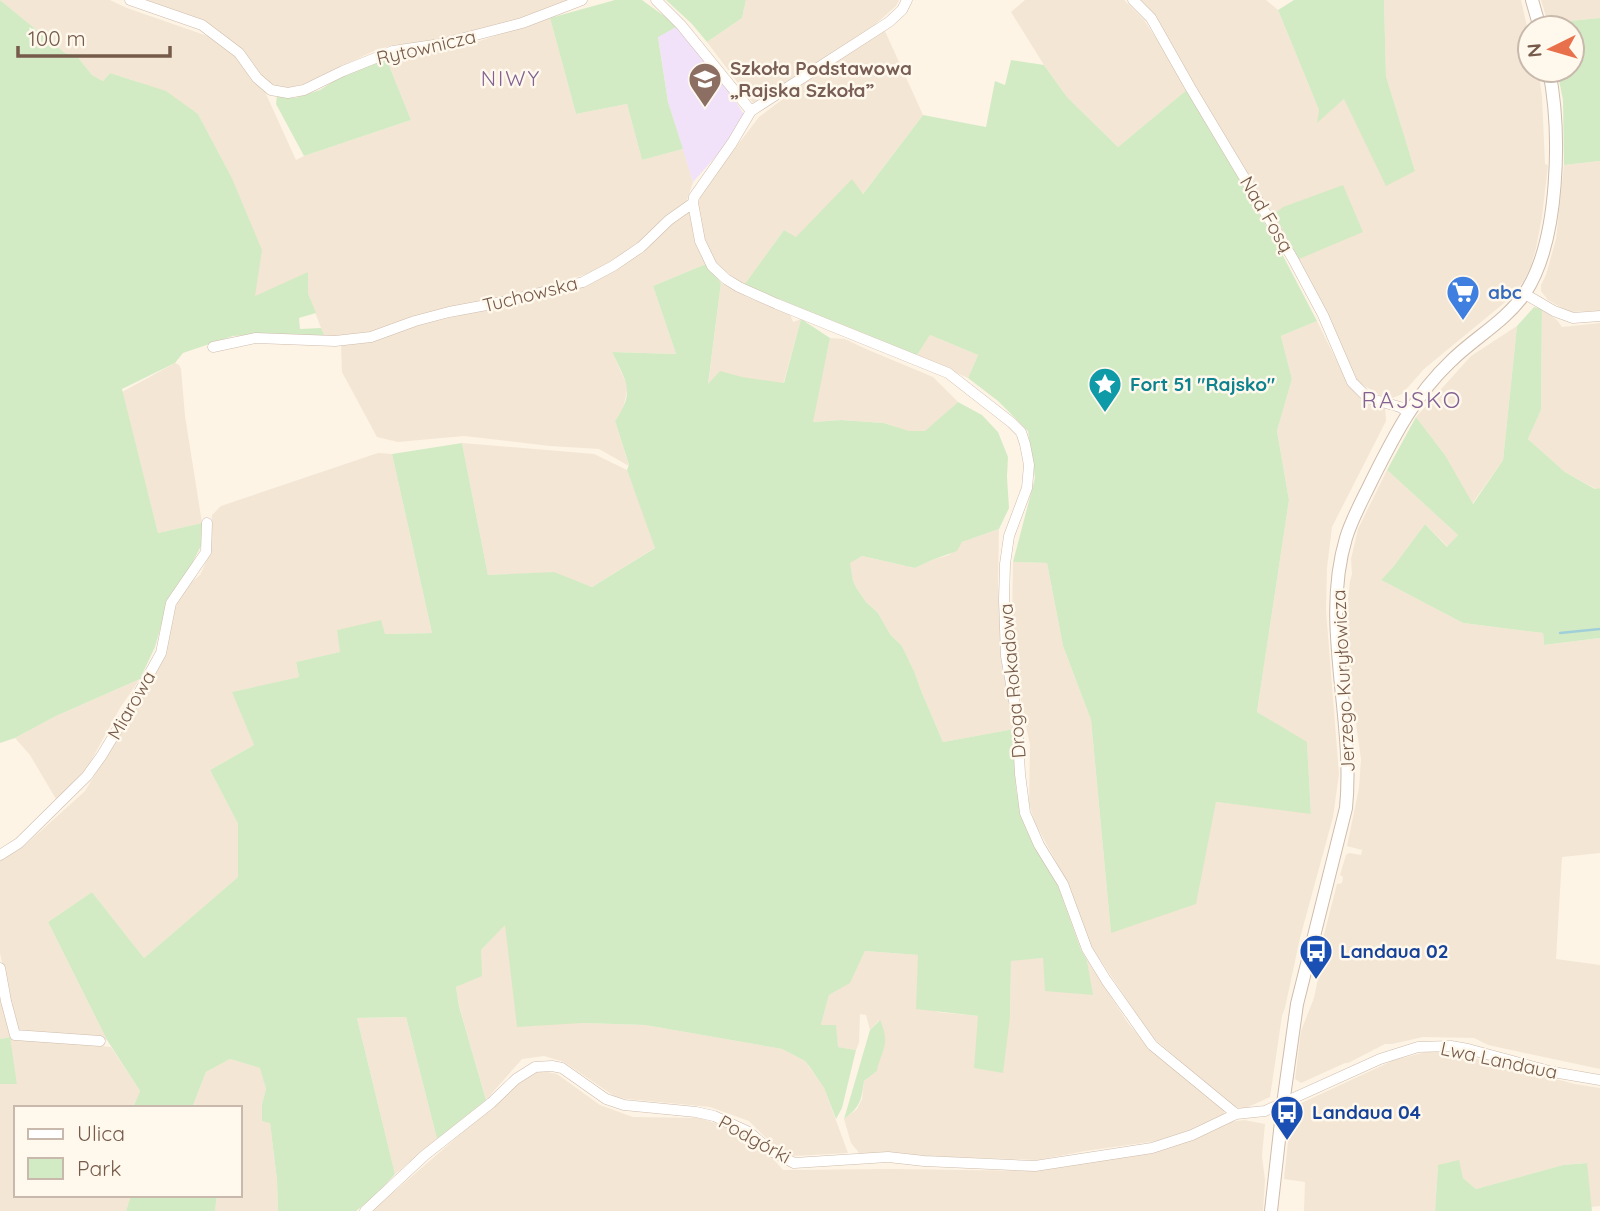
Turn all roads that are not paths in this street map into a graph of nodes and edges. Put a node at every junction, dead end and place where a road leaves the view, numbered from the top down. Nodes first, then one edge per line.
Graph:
1 (130, 0) edge
2 (582, 0) edge
3 (656, 0) edge
4 (907, 0) edge
5 (1133, 0) edge
6 (1551, 84) edge
7 (751, 111) junction
8 (693, 203) junction
9 (1525, 294) junction
10 (1600, 316) edge
11 (213, 347) dead end
12 (1408, 412) junction
13 (208, 523) dead end
14 (0, 855) edge
15 (0, 968) edge
16 (100, 1041) dead end
17 (1600, 1080) edge
18 (1283, 1104) junction
19 (1236, 1114) junction
20 (365, 1211) edge
21 (1271, 1211) edge

1 - 2 street, Rytownicza
3 - 7 street
4 - 7 street, Tuchowska
5 - 12 street, Nad Fosą
6 - 9 street, Jerzego Kuryłowicza
7 - 8 street, Tuchowska
8 - 11 street, Tuchowska
8 - 19 street, Droga Rokadowa
9 - 10 street
9 - 12 street, Jerzego Kuryłowicza
12 - 18 street, Jerzego Kuryłowicza
13 - 14 street, Miarowa
15 - 16 street
17 - 18 street, Lwa Landaua
18 - 19 street, Podgórki
18 - 21 street, Jerzego Kuryłowicza
19 - 20 street, Podgórki

